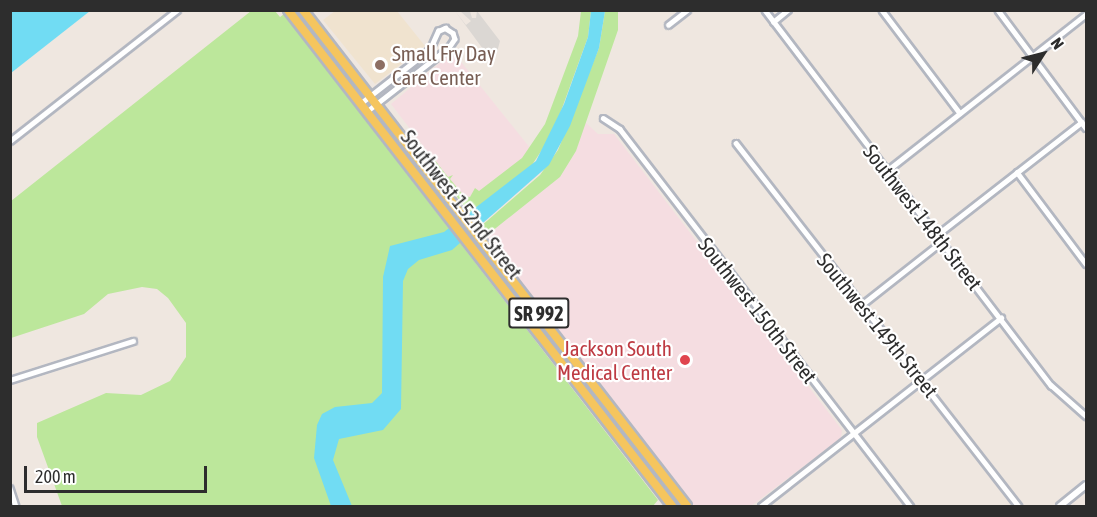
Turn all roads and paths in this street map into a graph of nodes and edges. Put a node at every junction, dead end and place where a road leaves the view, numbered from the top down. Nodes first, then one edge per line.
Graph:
1 (177, 10) edge
2 (288, 10) edge
3 (303, 10) edge
4 (687, 10) edge
5 (765, 10) edge
6 (788, 10) edge
7 (882, 10) edge
8 (998, 10) edge
9 (1086, 14) edge
10 (773, 22) junction
11 (668, 25) dead end
12 (1033, 56) junction
13 (371, 95) junction
14 (361, 103) junction
15 (378, 104) junction
16 (368, 111) junction
17 (960, 113) junction
18 (603, 118) dead end
19 (1083, 122) junction
20 (1086, 128) edge
21 (10, 141) edge
22 (736, 144) dead end
23 (888, 170) junction
24 (1017, 172) junction
25 (938, 234) junction
26 (1086, 264) edge
27 (860, 306) junction
28 (1001, 318) junction
29 (133, 341) dead end
30 (10, 380) edge
31 (922, 380) junction
32 (1086, 417) edge
33 (853, 433) junction
34 (1086, 485) edge
35 (10, 488) edge
36 (16, 507) edge
37 (672, 507) edge
38 (687, 507) edge
39 (761, 507) edge
40 (910, 507) edge
41 (1019, 507) edge
42 (1060, 507) edge

1 - 21 street
2 - 14 main road, Southwest 152nd Street / SR 992
3 - 13 main road, Southwest 152nd Street / SR 992
4 - 11 street
5 - 10 street, Southwest 148th Street
6 - 10 street
7 - 17 street
8 - 12 street
9 - 12 street
10 - 23 street, Southwest 148th Street
12 - 17 street
12 - 19 street
13 - 14 street
13 - 15 main road, Southwest 152nd Street / SR 992
13 - 15 street
14 - 16 main road, Southwest 152nd Street / SR 992
15 - 16 street
15 - 38 main road, Southwest 152nd Street / SR 992
16 - 37 main road, Southwest 152nd Street / SR 992
17 - 23 street
18 - 33 street, Southwest 150th Street
19 - 20 street
19 - 24 street
22 - 27 street, Southwest 149th Street
23 - 25 street, Southwest 148th Street
24 - 25 street
24 - 26 street
25 - 27 street
25 - 28 street, Southwest 148th Street
27 - 31 street, Southwest 149th Street
28 - 31 street
28 - 32 street, Southwest 148th Street
29 - 30 street
31 - 33 street
31 - 41 street, Southwest 149th Street
33 - 39 street
33 - 40 street, Southwest 150th Street
34 - 42 street
35 - 36 street

